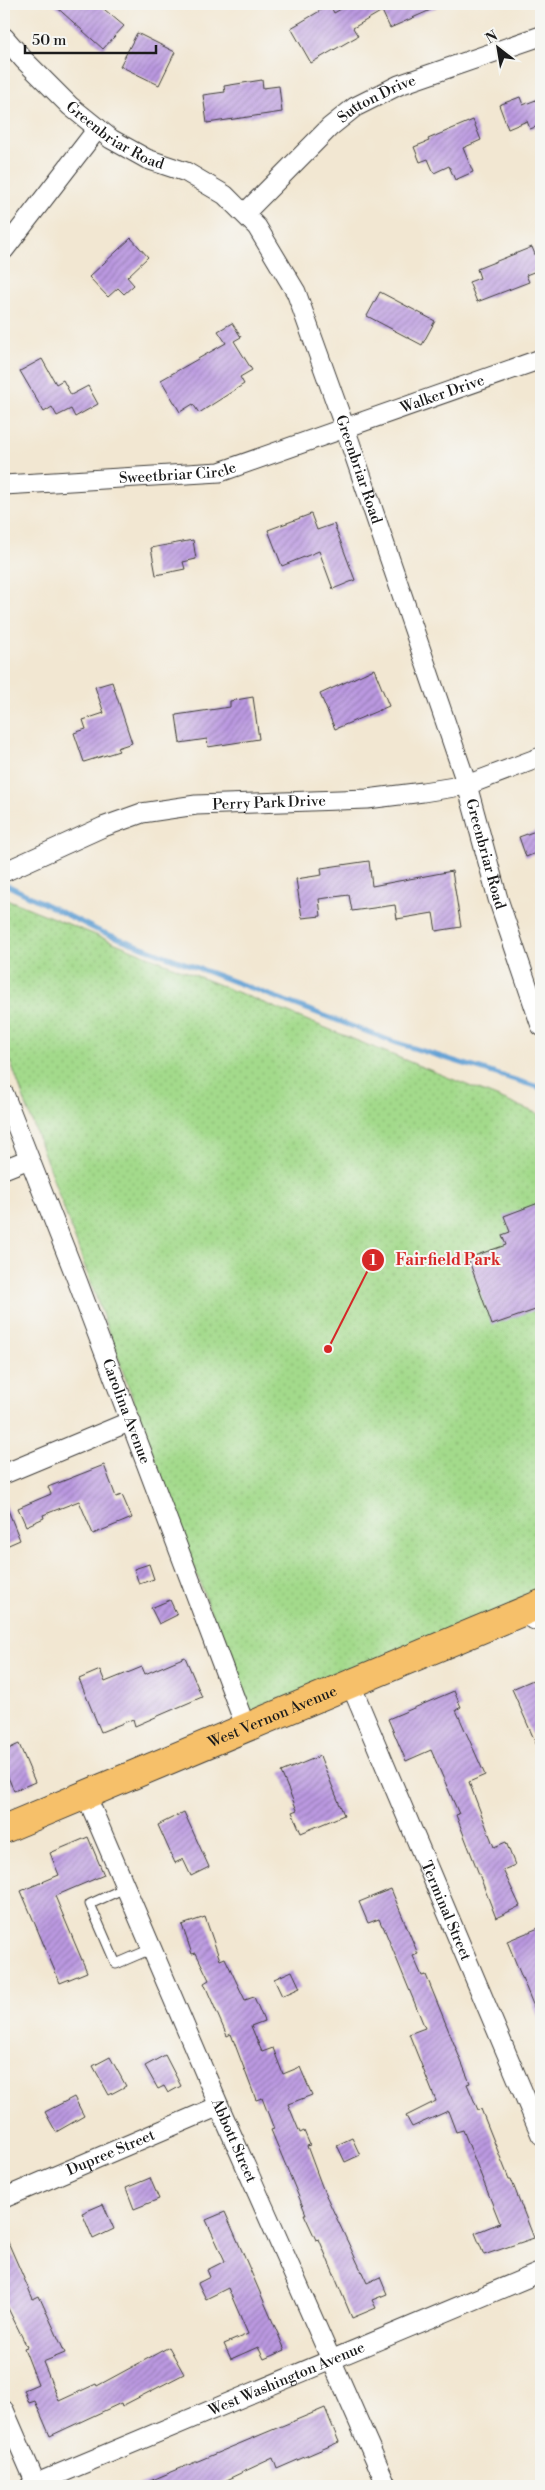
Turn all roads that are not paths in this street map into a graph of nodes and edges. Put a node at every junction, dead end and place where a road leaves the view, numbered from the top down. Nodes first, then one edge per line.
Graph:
1 (541, 36) edge
2 (4, 37) edge
3 (98, 128) junction
4 (245, 213) junction
5 (4, 250) edge
6 (541, 359) edge
7 (345, 428) junction
8 (4, 485) edge
9 (541, 757) edge
10 (467, 785) junction
11 (4, 872) edge
12 (541, 1026) edge
13 (4, 1094) edge
14 (29, 1159) junction
15 (4, 1169) edge
16 (131, 1421) junction
17 (4, 1474) edge
18 (541, 1604) edge
19 (513, 1616) junction
20 (541, 1628) edge
21 (351, 1685) junction
22 (246, 1728) junction
23 (86, 1794) junction
24 (4, 1829) edge
25 (125, 1888) junction
26 (151, 1949) junction
27 (219, 2106) junction
28 (541, 2136) edge
29 (4, 2198) edge
30 (541, 2272) edge
31 (331, 2360) junction
32 (4, 2410) edge
33 (34, 2486) edge
34 (387, 2486) edge

1 - 4 street, Sutton Drive
2 - 3 street, Greenbriar Road
3 - 4 street, Greenbriar Road
3 - 5 street
4 - 7 street, Greenbriar Road
6 - 7 street, Walker Drive
7 - 8 street, Sweetbriar Circle
7 - 10 street, Greenbriar Road
9 - 10 street, Perry Park Drive
10 - 11 street, Perry Park Drive
10 - 12 street, Greenbriar Road
13 - 14 street, Carolina Avenue
14 - 15 street
14 - 16 street, Carolina Avenue
16 - 17 street
16 - 22 street, Carolina Avenue
18 - 19 main road, West Vernon Avenue
19 - 20 lane
19 - 21 main road, West Vernon Avenue
21 - 22 main road, West Vernon Avenue
21 - 28 street, Terminal Street
22 - 23 main road, West Vernon Avenue
23 - 24 main road, West Vernon Avenue
23 - 25 street, Abbott Street
25 - 26 street, Abbott Street
25 - 26 lane
26 - 27 street, Abbott Street
27 - 29 street, Dupree Street
27 - 31 street, Abbott Street
30 - 31 street, West Washington Avenue
31 - 33 street, West Washington Avenue
31 - 34 street, Abbott Street
32 - 33 street

